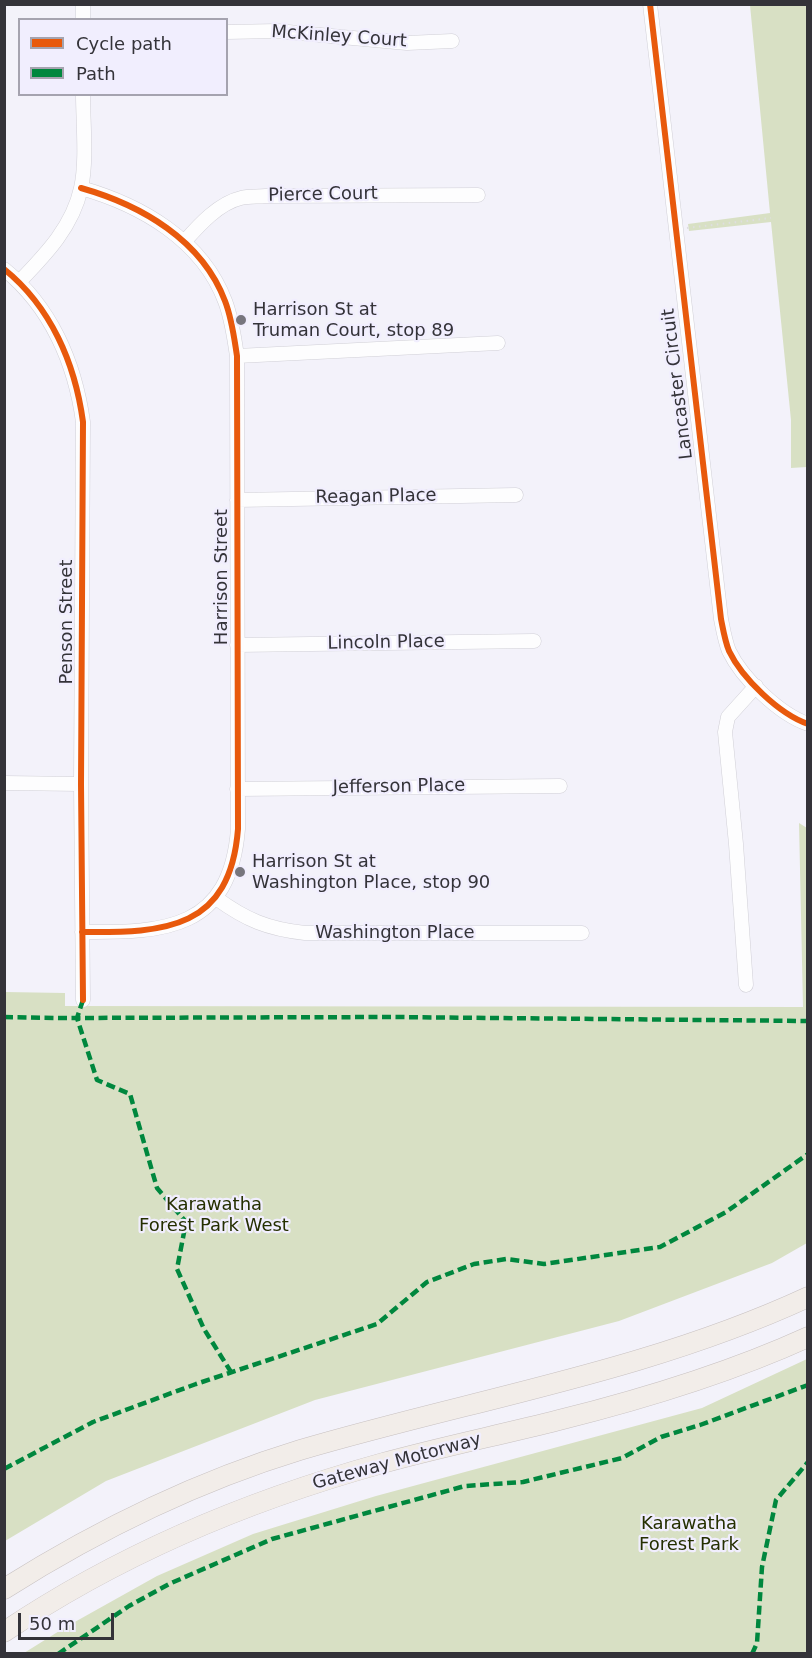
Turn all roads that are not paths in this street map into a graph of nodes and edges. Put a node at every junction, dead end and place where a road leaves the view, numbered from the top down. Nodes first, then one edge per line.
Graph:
1 (650, 4) edge
2 (228, 32) edge
3 (452, 41) dead end
4 (83, 96) edge
5 (81, 188) junction
6 (478, 195) dead end
7 (184, 241) junction
8 (4, 269) edge
9 (20, 281) junction
10 (498, 343) dead end
11 (237, 356) junction
12 (516, 495) dead end
13 (237, 500) junction
14 (534, 641) dead end
15 (237, 645) junction
16 (756, 686) junction
17 (807, 724) edge
18 (4, 783) edge
19 (81, 784) junction
20 (560, 786) dead end
21 (237, 789) junction
22 (216, 898) junction
23 (82, 932) junction
24 (582, 933) dead end
25 (746, 985) dead end
26 (83, 1000) dead end
27 (807, 1297) edge
28 (807, 1337) edge
29 (4, 1589) edge
30 (4, 1632) edge

1 - 16 street, Lancaster Circuit
2 - 3 street, McKinley Court
4 - 5 street
5 - 7 street, Harrison Street
5 - 9 street
6 - 7 street, Pierce Court
7 - 11 street, Harrison Street
8 - 9 street, Penson Street
9 - 19 street, Penson Street
10 - 11 street
11 - 13 street, Harrison Street
12 - 13 street, Reagan Place
13 - 15 street, Harrison Street
14 - 15 street, Lincoln Place
15 - 21 street, Harrison Street
16 - 17 street, Lancaster Circuit
16 - 25 street
18 - 19 street
19 - 23 street, Penson Street
20 - 21 street, Jefferson Place
21 - 22 street, Harrison Street
22 - 23 street, Harrison Street
22 - 24 street, Washington Place
23 - 26 street, Penson Street
27 - 29 highway, Gateway Motorway
28 - 30 highway, Gateway Motorway

